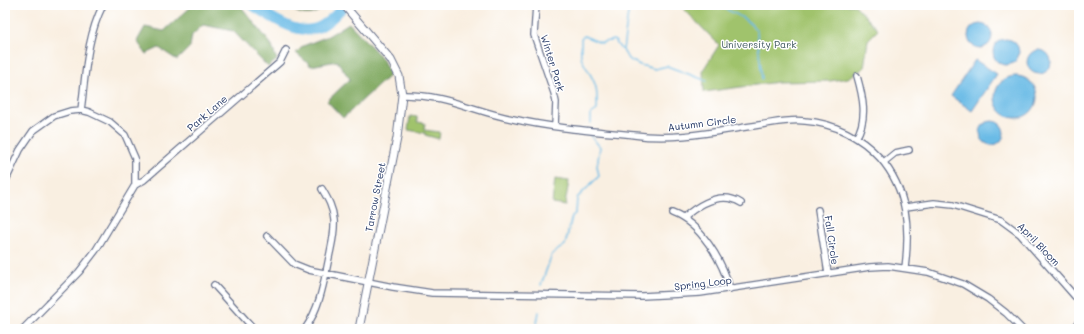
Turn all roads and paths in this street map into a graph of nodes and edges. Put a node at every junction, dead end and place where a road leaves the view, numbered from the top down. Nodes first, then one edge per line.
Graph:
1 (103, 5) edge
2 (344, 5) edge
3 (536, 5) edge
4 (286, 50) dead end
5 (857, 76) dead end
6 (402, 94) junction
7 (81, 110) junction
8 (555, 126) junction
9 (856, 138) junction
10 (910, 150) dead end
11 (884, 162) junction
12 (5, 182) edge
13 (134, 185) junction
14 (322, 189) dead end
15 (741, 203) dead end
16 (906, 207) junction
17 (818, 210) dead end
18 (672, 213) dead end
19 (683, 218) junction
20 (267, 236) dead end
21 (906, 268) junction
22 (326, 274) junction
23 (828, 274) junction
24 (368, 282) junction
25 (214, 284) dead end
26 (730, 289) junction
27 (1079, 301) edge
28 (1079, 321) edge
29 (23, 329) edge
30 (254, 329) edge
31 (305, 329) edge
32 (359, 329) edge
33 (1022, 329) edge
34 (1075, 329) edge

1 - 7 street
2 - 6 main road, Tarrow Street
3 - 8 street, Winter Park
4 - 13 street, Park Lane
5 - 9 street
6 - 8 street, Autumn Circle
6 - 24 main road, Tarrow Street
7 - 12 street
7 - 13 street
8 - 9 street, Autumn Circle
9 - 11 street, Autumn Circle
10 - 11 street
11 - 16 street, Autumn Circle
13 - 29 street
14 - 22 street
15 - 19 street
16 - 21 street, Autumn Circle
16 - 27 street, April Bloom
17 - 23 street, Fall Circle
18 - 19 street
19 - 26 street
20 - 22 street, Spring Loop
21 - 23 street, Spring Loop
21 - 33 street, Spring Loop
22 - 24 street, Spring Loop
22 - 31 street
23 - 26 street, Spring Loop
24 - 26 street, Spring Loop
24 - 32 main road, Tarrow Street
25 - 30 street
28 - 34 street

